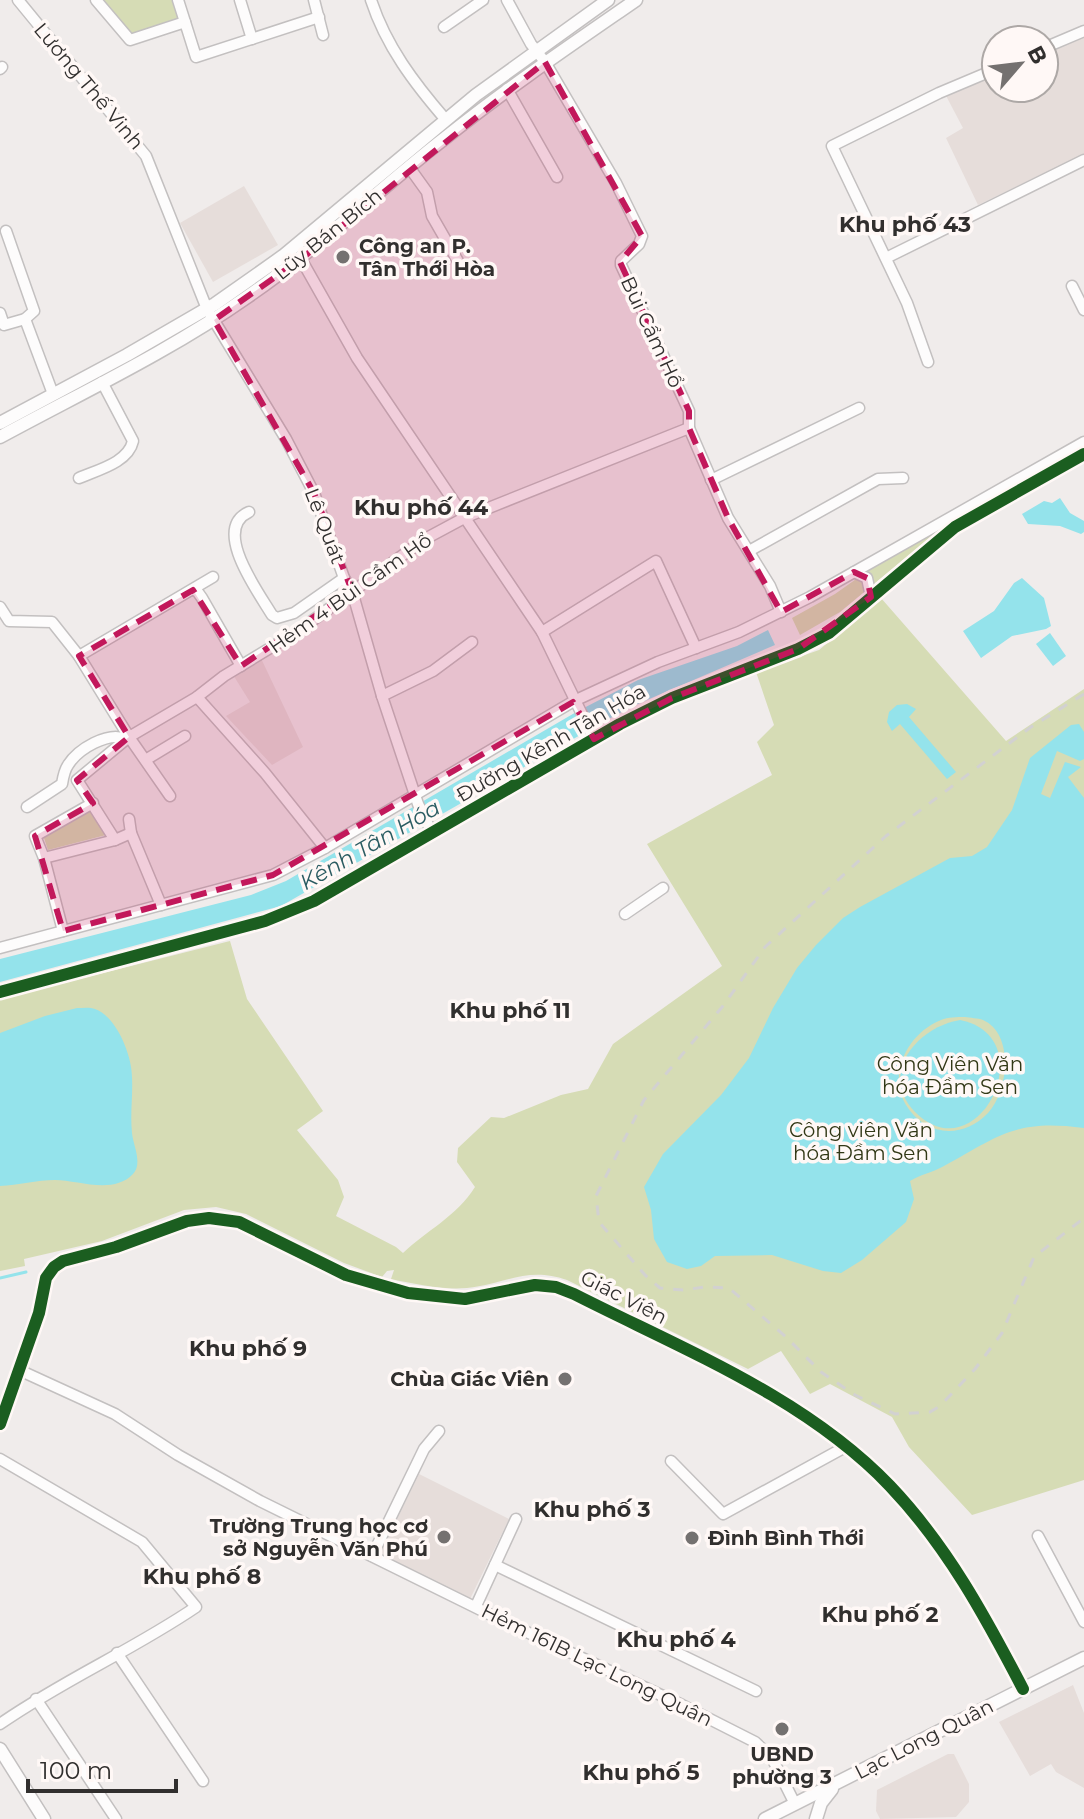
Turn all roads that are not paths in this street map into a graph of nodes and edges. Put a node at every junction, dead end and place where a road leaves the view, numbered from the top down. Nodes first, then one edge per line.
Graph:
1 (18, 0) edge
2 (96, 0) edge
3 (178, 0) edge
4 (240, 0) edge
5 (314, 0) edge
6 (371, 0) edge
7 (483, 0) edge
8 (507, 0) edge
9 (608, 0) edge
10 (636, 0) edge
11 (319, 17) junction
12 (185, 22) junction
13 (444, 27) dead end
14 (1084, 31) edge
15 (323, 35) dead end
16 (252, 39) junction
17 (1060, 41) edge
18 (535, 51) junction
19 (545, 62) junction
20 (980, 76) edge
21 (507, 89) junction
22 (446, 120) junction
23 (1084, 160) edge
24 (409, 167) junction
25 (557, 177) dead end
26 (6, 231) dead end
27 (886, 258) junction
28 (301, 259) junction
29 (463, 270) dead end
30 (1072, 286) dead end
31 (1084, 310) edge
32 (0, 313) edge
33 (211, 314) junction
34 (25, 319) junction
35 (928, 362) dead end
36 (102, 382) junction
37 (53, 394) junction
38 (859, 408) dead end
39 (0, 423) edge
40 (689, 428) junction
41 (0, 437) edge
42 (1084, 442) edge
43 (1084, 454) edge
44 (79, 478) dead end
45 (903, 478) dead end
46 (711, 480) junction
47 (249, 512) dead end
48 (466, 517) junction
49 (749, 551) junction
50 (854, 572) junction
51 (213, 577) dead end
52 (344, 578) junction
53 (193, 590) junction
54 (352, 591) junction
55 (871, 597) junction
56 (0, 607) edge
57 (781, 612) junction
58 (542, 632) junction
59 (472, 642) dead end
60 (696, 648) junction
61 (79, 656) junction
62 (241, 666) junction
63 (382, 696) junction
64 (197, 697) junction
65 (576, 706) junction
66 (185, 736) dead end
67 (592, 736) junction
68 (128, 738) junction
69 (147, 759) junction
70 (170, 796) dead end
71 (416, 799) junction
72 (93, 803) junction
73 (27, 807) dead end
74 (129, 819) dead end
75 (430, 830) junction
76 (131, 833) junction
77 (115, 840) junction
78 (325, 848) junction
79 (44, 858) junction
80 (663, 888) dead end
81 (161, 905) junction
82 (625, 914) dead end
83 (63, 931) junction
84 (0, 948) edge
85 (0, 992) edge
86 (19, 1370) junction
87 (0, 1424) edge
88 (439, 1431) dead end
89 (847, 1446) junction
90 (0, 1459) edge
91 (671, 1461) dead end
92 (516, 1519) dead end
93 (1038, 1536) dead end
94 (372, 1556) junction
95 (495, 1565) junction
96 (476, 1606) junction
97 (1084, 1622) edge
98 (117, 1653) junction
99 (1084, 1658) edge
100 (1023, 1689) junction
101 (756, 1691) dead end
102 (36, 1699) junction
103 (0, 1724) edge
104 (0, 1749) edge
105 (203, 1781) dead end
106 (837, 1784) junction
107 (795, 1804) junction
108 (783, 1815) edge
109 (44, 1819) edge
110 (116, 1819) edge
111 (765, 1819) edge
112 (816, 1819) edge

1 - 33 street, Lương Thế Vinh
2 - 12 street
3 - 12 street
4 - 16 street
5 - 11 street
6 - 22 street
7 - 13 street
8 - 18 street
9 - 18 main road, Lũy Bán Bích
10 - 19 main road, Lũy Bán Bích
11 - 15 street
11 - 16 street
12 - 16 street
14 - 17 street
18 - 19 street
18 - 22 main road, Lũy Bán Bích
19 - 21 main road, Lũy Bán Bích
19 - 40 street, Bùi Cẩm Hổ
20 - 27 street
21 - 24 main road, Lũy Bán Bích
21 - 25 street
22 - 33 main road, Lũy Bán Bích
23 - 27 street
24 - 28 main road, Lũy Bán Bích
24 - 29 street
26 - 34 street
27 - 35 street
28 - 33 main road, Lũy Bán Bích
28 - 48 street
30 - 31 street
32 - 34 street
33 - 36 main road, Lũy Bán Bích
33 - 37 main road, Lũy Bán Bích
33 - 52 street, Lê Quát
34 - 37 street
36 - 41 main road, Lũy Bán Bích
36 - 44 street
37 - 39 main road, Lũy Bán Bích
38 - 46 street
40 - 46 street, Bùi Cẩm Hổ
40 - 48 street, Hẻm 4 Bùi Cầm Hổ
42 - 50 street, Đường Kênh Tân Hóa
43 - 55 street, Đường Kênh Tân Hóa
45 - 49 street
46 - 49 street, Bùi Cẩm Hổ
47 - 52 street
48 - 54 street, Hẻm 4 Bùi Cầm Hổ
48 - 58 street
49 - 57 street, Bùi Cẩm Hổ
50 - 55 street
50 - 57 street, Đường Kênh Tân Hóa
51 - 53 street
52 - 54 street, Lê Quát
53 - 61 street
53 - 62 street
54 - 62 street, Hẻm 4 Bùi Cầm Hổ
54 - 63 street, Lê Quát
55 - 67 street, Đường Kênh Tân Hóa
56 - 61 street
57 - 60 street, Đường Kênh Tân Hóa
58 - 60 street
58 - 65 street
59 - 63 street
60 - 65 street, Đường Kênh Tân Hóa
61 - 68 street
62 - 64 street, Hẻm 4 Bùi Cầm Hổ
63 - 71 street, Lê Quát
64 - 68 street, Hẻm 4 Bùi Cầm Hổ
64 - 78 street
65 - 67 street
65 - 71 street, Đường Kênh Tân Hóa
66 - 69 street
67 - 75 street, Đường Kênh Tân Hóa
68 - 69 street
68 - 72 street, Hẻm 4 Bùi Cầm Hổ
68 - 73 street
69 - 70 street
71 - 75 street, Lê Quát
71 - 78 street, Đường Kênh Tân Hóa
72 - 77 street
72 - 79 street
74 - 76 street
75 - 85 street, Đường Kênh Tân Hóa
76 - 77 street
76 - 81 street
77 - 79 street
78 - 81 street, Đường Kênh Tân Hóa
79 - 83 street
80 - 82 street
81 - 83 street, Đường Kênh Tân Hóa
83 - 84 street, Đường Kênh Tân Hóa
86 - 87 street, Giác Viên
86 - 89 street, Giác Viên
86 - 94 street, Hẻm 161B Lạc Long Quân
88 - 94 street
89 - 91 street
89 - 100 street, Giác Viên
90 - 98 street
92 - 95 street
93 - 97 street
94 - 96 street, Hẻm 161B Lạc Long Quân
95 - 96 street
95 - 101 street
96 - 107 street, Hẻm 161B Lạc Long Quân
98 - 102 street
98 - 105 street
99 - 100 main road, Lạc Long Quân
100 - 106 main road, Lạc Long Quân
102 - 103 street
102 - 110 street
104 - 109 main road
106 - 107 main road, Lạc Long Quân
106 - 112 main road
107 - 108 main road, Lạc Long Quân
108 - 111 main road, Lạc Long Quân

